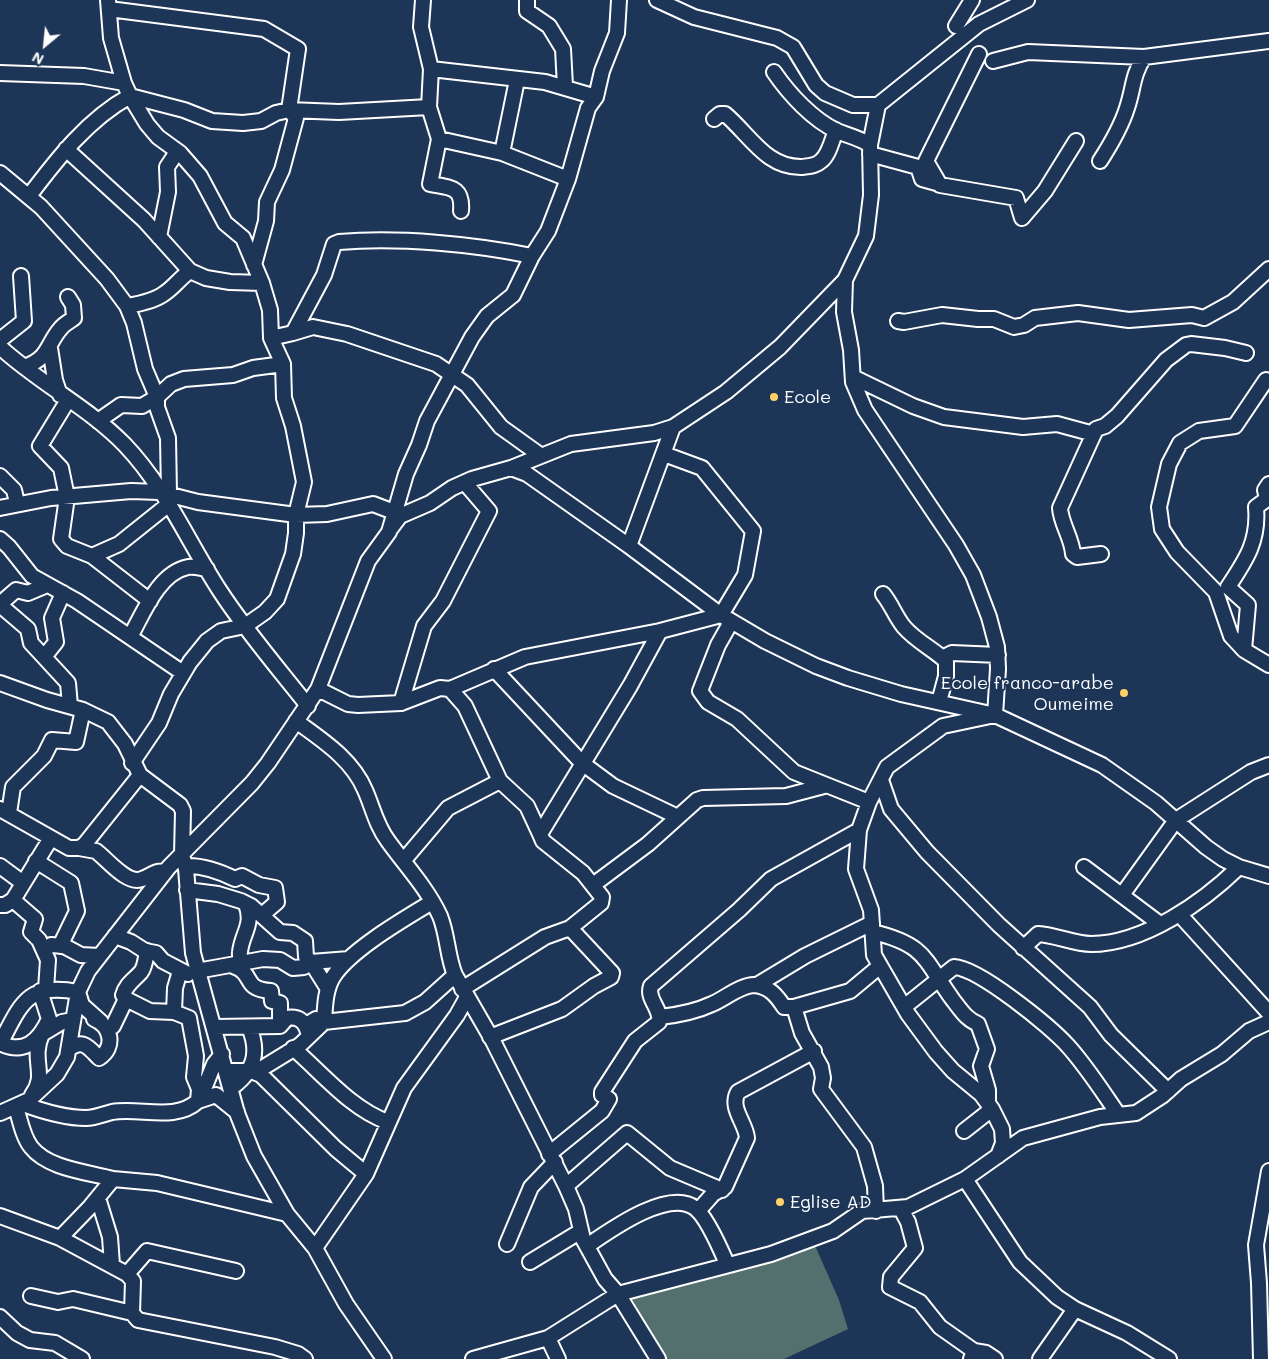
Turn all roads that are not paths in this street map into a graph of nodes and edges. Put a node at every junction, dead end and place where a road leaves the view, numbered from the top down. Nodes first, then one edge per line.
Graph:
1 (423, 0) edge
2 (527, 0) edge
3 (619, 0) edge
4 (657, 0) edge
5 (972, 0) edge
6 (1027, 0) edge
7 (108, 4) edge
8 (956, 26) dead end
9 (1269, 40) edge
10 (979, 54) dead end
11 (1144, 57) junction
12 (994, 61) dead end
13 (431, 69) junction
14 (774, 72) dead end
15 (0, 73) edge
16 (517, 80) junction
17 (124, 83) junction
18 (565, 86) junction
19 (130, 96) junction
20 (596, 97) junction
21 (878, 105) junction
22 (429, 107) junction
23 (289, 110) junction
24 (714, 119) dead end
25 (836, 130) junction
26 (439, 139) junction
27 (1076, 141) dead end
28 (66, 149) junction
29 (870, 149) junction
30 (177, 152) junction
31 (502, 153) junction
32 (1100, 161) dead end
33 (0, 173) edge
34 (568, 179) junction
35 (940, 184) junction
36 (29, 196) junction
37 (461, 211) dead end
38 (159, 237) junction
39 (532, 256) junction
40 (254, 265) junction
41 (1269, 269) edge
42 (190, 271) junction
43 (21, 276) dead end
44 (846, 280) junction
45 (262, 283) junction
46 (68, 297) dead end
47 (127, 306) junction
48 (898, 321) dead end
49 (293, 333) junction
50 (271, 338) junction
51 (0, 340) edge
52 (0, 346) edge
53 (50, 348) junction
54 (1246, 353) dead end
55 (283, 364) junction
56 (24, 367) junction
57 (452, 374) junction
58 (853, 377) junction
59 (1266, 380) dead end
60 (158, 397) junction
61 (64, 398) junction
62 (98, 421) junction
63 (673, 427) junction
64 (1094, 434) junction
65 (664, 454) junction
66 (540, 455) junction
67 (511, 468) junction
68 (0, 476) edge
69 (465, 483) junction
70 (1269, 484) edge
71 (166, 496) junction
72 (68, 497) junction
73 (17, 503) junction
74 (0, 508) edge
75 (394, 512) junction
76 (296, 516) junction
77 (389, 532) junction
78 (0, 539) edge
79 (629, 546) junction
80 (1101, 554) dead end
81 (92, 556) junction
82 (207, 569) junction
83 (47, 585) junction
84 (63, 593) junction
85 (883, 594) dead end
86 (150, 601) junction
87 (0, 605) edge
88 (726, 618) junction
89 (244, 626) junction
90 (660, 631) junction
91 (130, 637) junction
92 (1244, 650) junction
93 (998, 655) junction
94 (44, 657) junction
95 (946, 661) junction
96 (1269, 666) edge
97 (494, 669) junction
98 (183, 673) junction
99 (0, 683) edge
100 (318, 688) junction
101 (450, 689) junction
102 (939, 702) junction
103 (401, 703) junction
104 (308, 706) junction
105 (76, 708) junction
106 (995, 715) junction
107 (296, 721) junction
108 (582, 763) junction
109 (1269, 765) edge
110 (136, 769) junction
111 (881, 780) junction
112 (500, 781) junction
113 (824, 786) junction
114 (869, 802) junction
115 (5, 811) edge
116 (678, 818) junction
117 (1176, 820) junction
118 (859, 830) junction
119 (540, 834) junction
120 (51, 838) junction
121 (79, 848) junction
122 (183, 860) junction
123 (404, 860) junction
124 (36, 861) junction
125 (0, 866) edge
126 (1084, 867) dead end
127 (1239, 867) junction
128 (165, 872) junction
129 (1269, 876) edge
130 (23, 883) junction
131 (593, 885) junction
132 (187, 890) junction
133 (1122, 895) junction
134 (6, 902) edge
135 (432, 902) junction
136 (246, 904) junction
137 (262, 915) junction
138 (1180, 915) junction
139 (1160, 924) junction
140 (570, 928) junction
141 (872, 928) junction
142 (115, 936) junction
143 (40, 940) junction
144 (60, 946) junction
145 (1023, 948) junction
146 (147, 951) junction
147 (99, 956) junction
148 (349, 959) junction
149 (312, 962) junction
150 (237, 965) junction
151 (880, 966) junction
152 (180, 971) junction
153 (455, 975) junction
154 (199, 977) junction
155 (939, 980) junction
156 (757, 985) junction
157 (328, 989) junction
158 (43, 990) junction
159 (78, 992) junction
160 (465, 993) junction
161 (126, 999) junction
162 (794, 1007) junction
163 (904, 1007) junction
164 (209, 1010) junction
165 (174, 1012) junction
166 (1269, 1013) edge
167 (73, 1017) junction
168 (660, 1017) junction
169 (189, 1018) junction
170 (324, 1022) junction
171 (1269, 1022) edge
172 (105, 1026) junction
173 (280, 1026) junction
174 (214, 1027) junction
175 (249, 1027) junction
176 (308, 1031) junction
177 (42, 1034) junction
178 (490, 1037) junction
179 (0, 1044) edge
180 (18, 1048) junction
181 (293, 1048) junction
182 (69, 1049) junction
183 (814, 1051) junction
184 (222, 1054) junction
185 (38, 1066) junction
186 (253, 1072) junction
187 (229, 1079) junction
188 (1168, 1091) junction
189 (216, 1095) junction
190 (198, 1102) junction
191 (23, 1104) junction
192 (990, 1106) junction
193 (0, 1113) edge
194 (237, 1113) junction
195 (1118, 1114) junction
196 (388, 1122) junction
197 (964, 1131) dead end
198 (998, 1156) junction
199 (552, 1158) junction
200 (1269, 1171) edge
201 (366, 1174) junction
202 (113, 1179) junction
203 (965, 1179) junction
204 (566, 1186) junction
205 (722, 1190) junction
206 (98, 1198) junction
207 (901, 1209) junction
208 (698, 1211) junction
209 (876, 1211) junction
210 (287, 1214) junction
211 (0, 1216) edge
212 (581, 1231) junction
213 (60, 1238) junction
214 (507, 1244) dead end
215 (587, 1246) junction
216 (315, 1248) junction
217 (530, 1262) dead end
218 (727, 1264) junction
219 (112, 1265) junction
220 (236, 1271) dead end
221 (127, 1274) junction
222 (618, 1294) junction
223 (31, 1296) dead end
224 (1075, 1309) junction
225 (132, 1313) junction
226 (0, 1317) edge
227 (548, 1338) junction
228 (972, 1355) edge
229 (82, 1359) edge
230 (305, 1359) edge
231 (384, 1359) edge
232 (473, 1359) edge
233 (558, 1359) edge
234 (658, 1359) edge
235 (995, 1359) edge
236 (1040, 1359) edge
237 (1169, 1359) edge
238 (1261, 1359) edge

1 - 13 street
2 - 18 street
3 - 20 street
4 - 21 street
5 - 8 street
6 - 21 street
7 - 17 street
7 - 23 street
9 - 11 street
10 - 35 street
11 - 12 street
11 - 32 street
13 - 16 street
13 - 22 street
14 - 25 street
15 - 17 street
16 - 18 street
16 - 31 street
17 - 19 street
18 - 20 street
19 - 23 street
19 - 28 street
19 - 30 street
20 - 34 street
21 - 29 street
22 - 23 street
22 - 26 street
23 - 40 street
24 - 25 street
25 - 29 street
26 - 31 street
26 - 37 street
27 - 35 street
28 - 36 street
28 - 38 street
29 - 35 street
29 - 44 street
30 - 38 street
30 - 40 street
31 - 34 street
33 - 36 street
34 - 39 street
36 - 47 street
38 - 42 street
39 - 49 street
39 - 57 street
40 - 45 street
41 - 48 street
42 - 45 street
42 - 47 street
43 - 51 street
44 - 58 street
44 - 63 street
45 - 50 street
46 - 53 street
47 - 60 street
49 - 50 street
49 - 57 street
50 - 55 street
52 - 56 street
53 - 56 street
53 - 61 street
54 - 64 street
55 - 60 street
55 - 76 street
56 - 61 street
57 - 66 street
57 - 75 street
58 - 64 street
58 - 93 street
59 - 92 street
60 - 62 street
60 - 71 street
61 - 62 street
61 - 72 street
62 - 71 street
63 - 65 street
63 - 66 street
64 - 80 street
65 - 79 street
65 - 88 street
66 - 67 street
67 - 69 street
67 - 79 street
68 - 73 street
69 - 77 street
69 - 103 street
70 - 92 street
71 - 72 street
71 - 76 street
71 - 81 street
71 - 82 street
72 - 73 street
72 - 81 street
73 - 74 street
75 - 76 street
75 - 77 street
76 - 89 street
77 - 100 street
78 - 83 street
79 - 88 street
81 - 86 street
82 - 86 street
82 - 89 street
83 - 84 street
83 - 87 street
84 - 91 street
84 - 94 street
85 - 95 street
86 - 91 street
87 - 94 street
88 - 90 street
88 - 102 street
88 - 113 street
89 - 98 street
89 - 104 street
90 - 97 street
90 - 108 street
91 - 98 street
92 - 96 street
93 - 95 street
93 - 106 street
94 - 105 street
95 - 102 street
97 - 101 street
97 - 108 street
98 - 110 street
99 - 105 street
100 - 103 street
100 - 104 street
101 - 103 street
101 - 112 street
102 - 106 street
104 - 107 street
105 - 110 street
105 - 115 street
106 - 111 street
106 - 117 street
107 - 122 street
107 - 123 street
108 - 116 street
108 - 119 street
109 - 117 street
110 - 121 street
110 - 122 street
111 - 114 street
111 - 145 street
112 - 119 street
112 - 123 street
113 - 114 street
113 - 116 street
114 - 118 street
115 - 120 street
116 - 131 street
117 - 127 street
117 - 133 street
118 - 141 street
118 - 168 street
119 - 131 street
120 - 121 street
120 - 124 street
121 - 128 street
122 - 128 street
122 - 132 street
122 - 137 street
123 - 135 street
124 - 130 street
124 - 144 street
125 - 130 street
126 - 133 street
127 - 129 street
127 - 138 street
128 - 142 street
130 - 134 street
131 - 140 street
132 - 136 street
132 - 154 street
133 - 139 street
134 - 143 street
135 - 148 street
135 - 153 street
136 - 137 street
136 - 150 street
137 - 149 street
138 - 139 street
138 - 166 street
139 - 145 street
140 - 160 street
140 - 178 street
141 - 151 street
141 - 155 street
141 - 156 street
142 - 146 street
142 - 147 street
143 - 144 street
143 - 158 street
144 - 147 street
145 - 188 street
146 - 152 street
146 - 161 street
147 - 159 street
148 - 149 street
148 - 157 street
149 - 150 street
149 - 157 street
150 - 154 street
150 - 173 street
151 - 162 street
151 - 163 street
152 - 154 street
152 - 165 street
153 - 160 street
153 - 170 street
154 - 164 street
155 - 163 street
155 - 192 street
155 - 195 street
156 - 162 street
156 - 168 street
157 - 170 street
158 - 159 street
158 - 177 street
158 - 179 street
159 - 167 street
159 - 172 street
160 - 178 street
160 - 196 street
161 - 165 street
161 - 172 street
162 - 183 street
163 - 192 street
164 - 169 street
164 - 174 street
165 - 169 street
167 - 172 street
167 - 177 street
167 - 182 street
168 - 199 street
169 - 190 street
170 - 176 street
171 - 188 street
172 - 182 street
173 - 175 street
173 - 176 street
174 - 175 street
174 - 184 street
175 - 186 street
176 - 181 street
177 - 180 street
177 - 185 street
178 - 199 street
179 - 180 street
180 - 185 street
181 - 186 street
181 - 196 street
182 - 191 street
183 - 205 street
183 - 209 street
184 - 187 street
184 - 190 street
185 - 191 street
186 - 187 street
186 - 201 street
187 - 189 street
187 - 194 street
188 - 195 street
189 - 190 street
189 - 194 street
190 - 191 street
191 - 193 street
191 - 202 street
192 - 197 street
192 - 198 street
194 - 210 street
195 - 198 street
196 - 201 street
198 - 203 street
199 - 204 street
199 - 214 street
200 - 238 street
201 - 216 street
202 - 206 street
202 - 210 street
203 - 207 street
203 - 224 street
204 - 205 street
204 - 212 street
205 - 208 street
206 - 213 street
206 - 219 street
207 - 209 street
207 - 228 street
208 - 215 street
208 - 218 street
209 - 218 street
210 - 216 street
211 - 213 street
212 - 215 street
212 - 217 street
213 - 219 street
215 - 222 street
216 - 231 street
218 - 222 street
219 - 221 street
220 - 221 street
221 - 225 street
222 - 227 street
222 - 234 street
223 - 225 street
224 - 236 street
224 - 237 street
225 - 230 street
226 - 229 street
227 - 232 street
227 - 233 street
228 - 235 street

